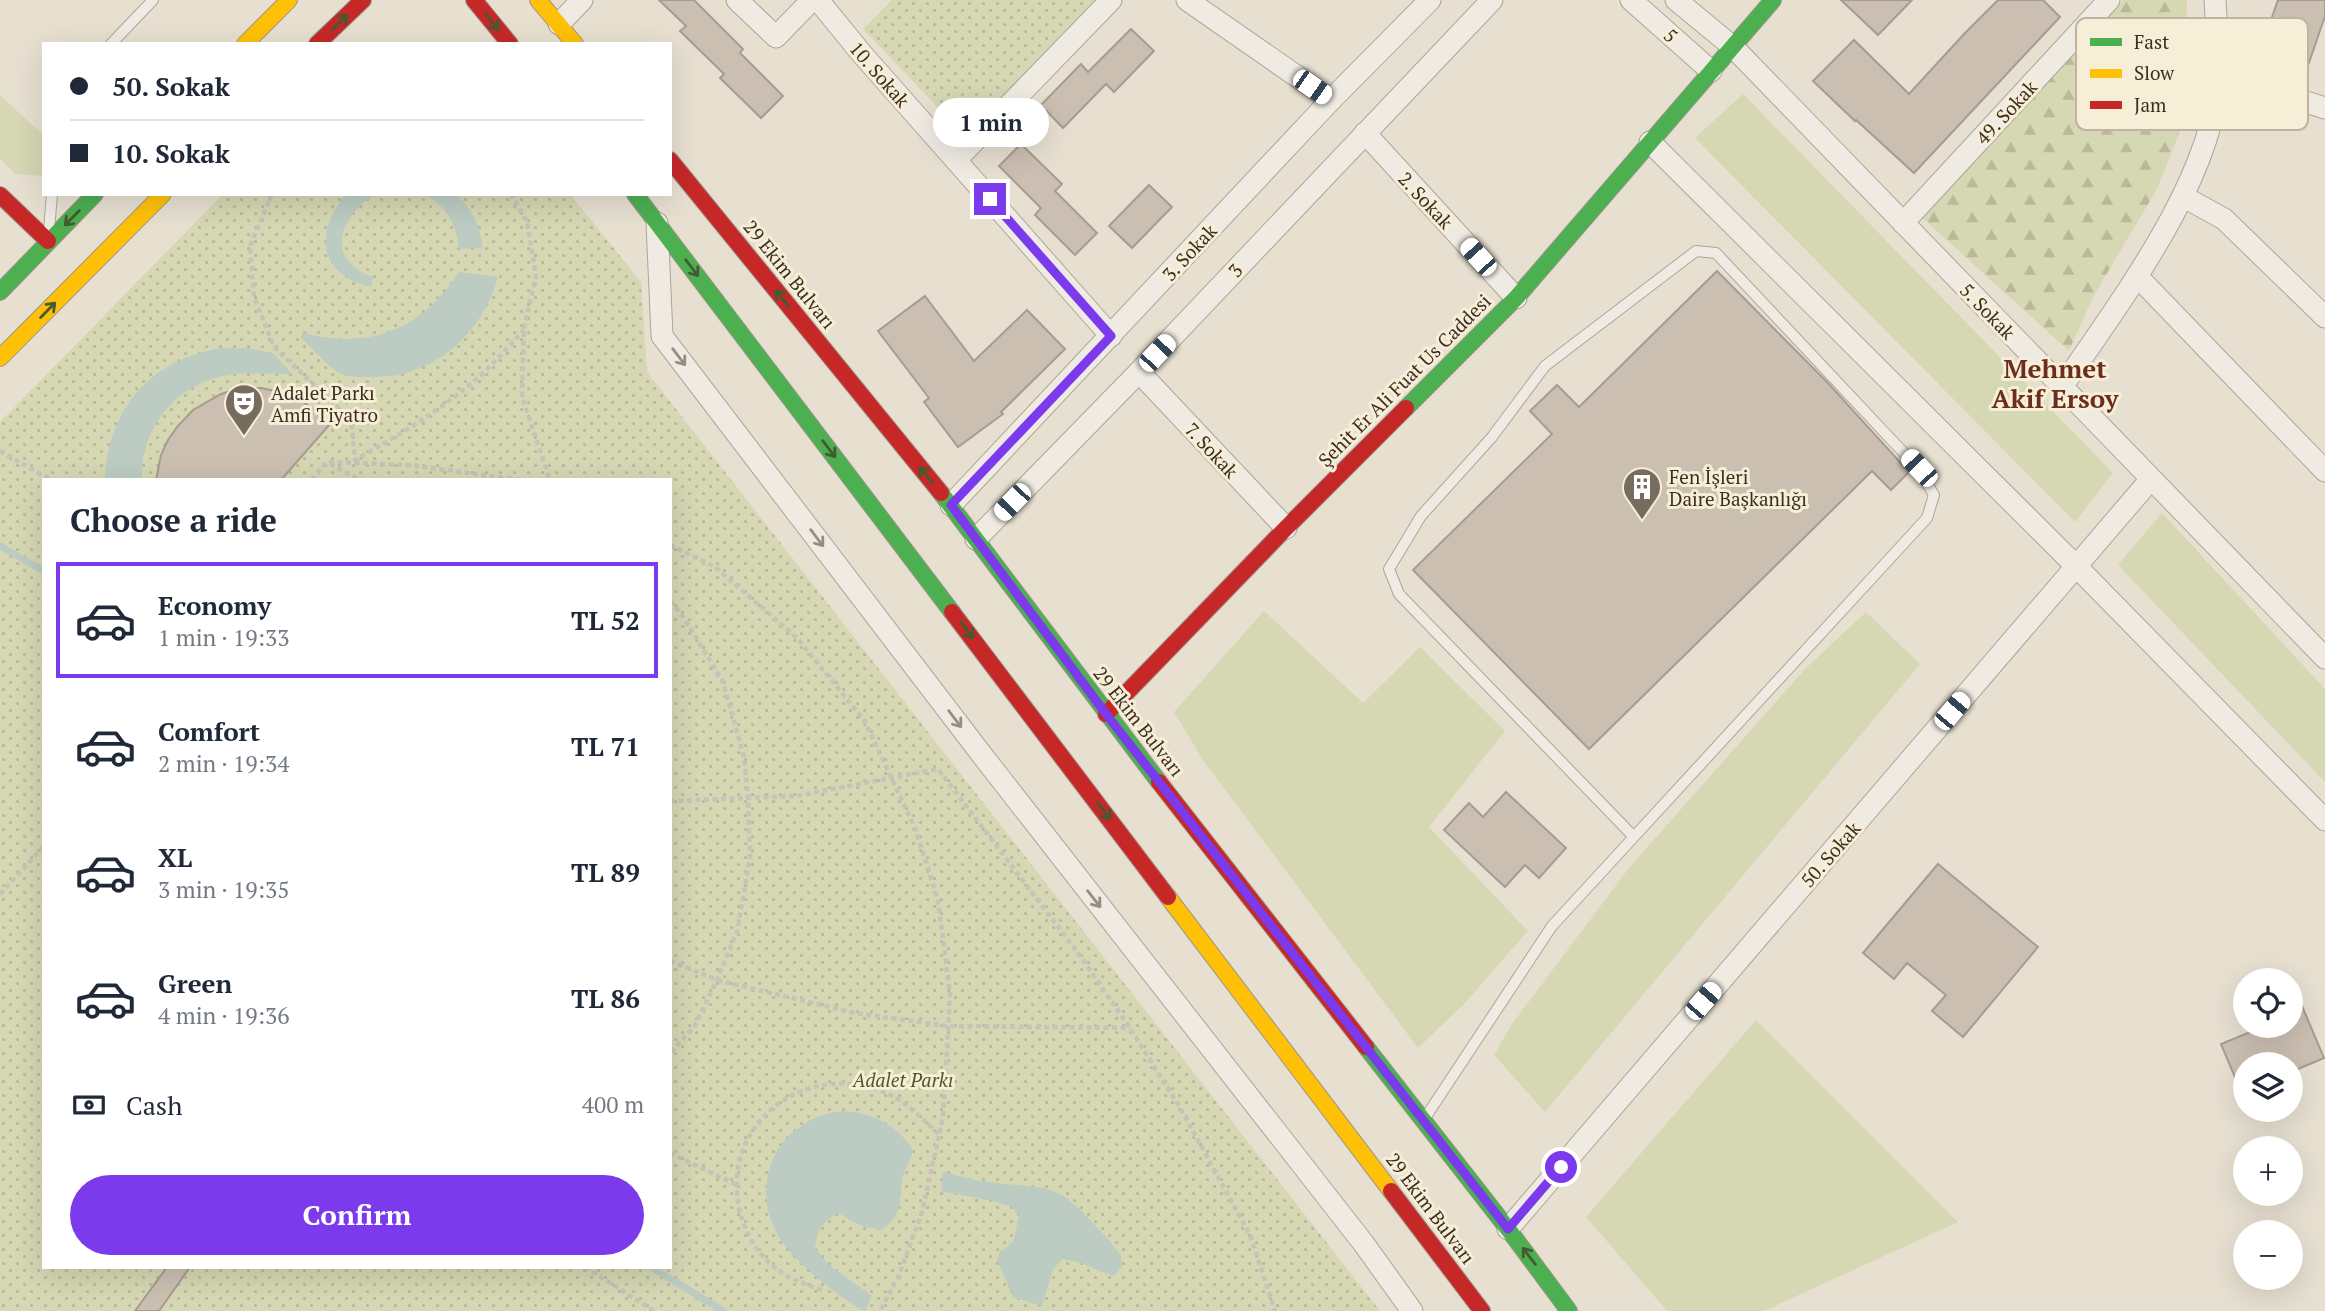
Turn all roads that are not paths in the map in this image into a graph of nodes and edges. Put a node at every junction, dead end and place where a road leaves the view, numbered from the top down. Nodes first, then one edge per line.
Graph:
1 (153, 0) edge
2 (289, 0) edge
3 (363, 0) edge
4 (474, 0) edge
5 (538, 0) edge
6 (553, 0) edge
7 (582, 0) edge
8 (737, 0) edge
9 (812, 0) edge
10 (818, 0) edge
11 (1111, 0) edge
12 (1187, 0) edge
13 (1430, 0) edge
14 (1492, 0) edge
15 (1631, 0) edge
16 (1676, 0) edge
17 (1773, 0) edge
18 (2109, 0) edge
19 (2215, 0) edge
20 (2092, 18) edge
21 (2216, 18) edge
22 (559, 24) junction
23 (2076, 36) edge
24 (113, 42) edge
25 (247, 42) edge
26 (319, 42) edge
27 (508, 42) edge
28 (573, 42) edge
29 (1733, 47) junction
30 (1711, 71) junction
31 (1331, 100) junction
32 (2308, 101) edge
33 (2325, 106) edge
34 (2208, 130) edge
35 (1365, 133) junction
36 (1650, 142) junction
37 (956, 160) junction
38 (672, 162) edge
39 (0, 195) edge
40 (52, 196) edge
41 (93, 196) edge
42 (161, 196) edge
43 (637, 196) edge
44 (2183, 197) junction
45 (657, 221) junction
46 (1903, 223) junction
47 (48, 241) junction
48 (2137, 276) junction
49 (0, 292) edge
50 (1516, 298) junction
51 (2325, 317) edge
52 (1111, 336) junction
53 (0, 358) edge
54 (1139, 372) junction
55 (2062, 387) junction
56 (2325, 471) edge
57 (2151, 479) junction
58 (951, 505) junction
59 (1286, 528) junction
60 (976, 539) junction
61 (2076, 566) junction
62 (2325, 658) edge
63 (1106, 714) junction
64 (2325, 820) edge
65 (1634, 837) junction
66 (1423, 1121) junction
67 (1508, 1229) junction
68 (1412, 1311) edge
69 (1482, 1311) edge
70 (1570, 1311) edge

1 - 24 lane
2 - 25 main road
26 -> 3 main road
4 -> 27 main road
5 - 22 main road
6 - 22 main road
7 - 22 street
8 - 9 street
10 - 37 street, 10. Sokak
11 - 37 street
12 - 31 street
13 - 31 street, 3. Sokak
14 - 35 street, 3
15 - 30 street, 5
16 - 29 street, 5. Sokak
17 - 29 main road, Şehit Er Ali Fuat Us Caddesi
18 - 20 street, 49. Sokak
19 - 21 street
22 - 28 main road
23 - 46 street, 49. Sokak
29 - 30 main road, Şehit Er Ali Fuat Us Caddesi
29 - 46 street, 5. Sokak
30 - 36 main road, Şehit Er Ali Fuat Us Caddesi
31 - 52 street, 3. Sokak
32 - 33 street
34 - 44 street
35 - 50 street, 2. Sokak
35 - 54 street, 3
36 - 50 main road, Şehit Er Ali Fuat Us Caddesi
36 - 61 street
37 - 52 street, 10. Sokak
58 -> 38 main road, 29 Ekim Bulvarı
39 - 47 main road
40 - 47 lane
41 -> 47 main road
53 -> 42 main road
43 - 45 main road, 29 Ekim Bulvarı
44 - 48 street
44 - 51 street
45 -> 68 street
45 -> 69 main road, 29 Ekim Bulvarı
46 - 55 street, 5. Sokak
47 - 49 main road
48 - 55 street
48 - 56 street
50 - 59 main road, Şehit Er Ali Fuat Us Caddesi
52 - 58 street, 3. Sokak
54 - 59 street, 7. Sokak
54 - 60 street, 3
55 - 57 street, 5. Sokak
57 - 61 street, 50. Sokak
57 - 62 street, 5. Sokak
58 - 60 main road, 29 Ekim Bulvarı
59 - 63 main road, Şehit Er Ali Fuat Us Caddesi
60 - 63 main road, 29 Ekim Bulvarı
61 - 64 street
61 - 67 street, 50. Sokak
63 - 66 main road, 29 Ekim Bulvarı
65 - 65 lane
65 - 66 lane
66 - 67 main road, 29 Ekim Bulvarı
70 -> 67 main road, 29 Ekim Bulvarı

